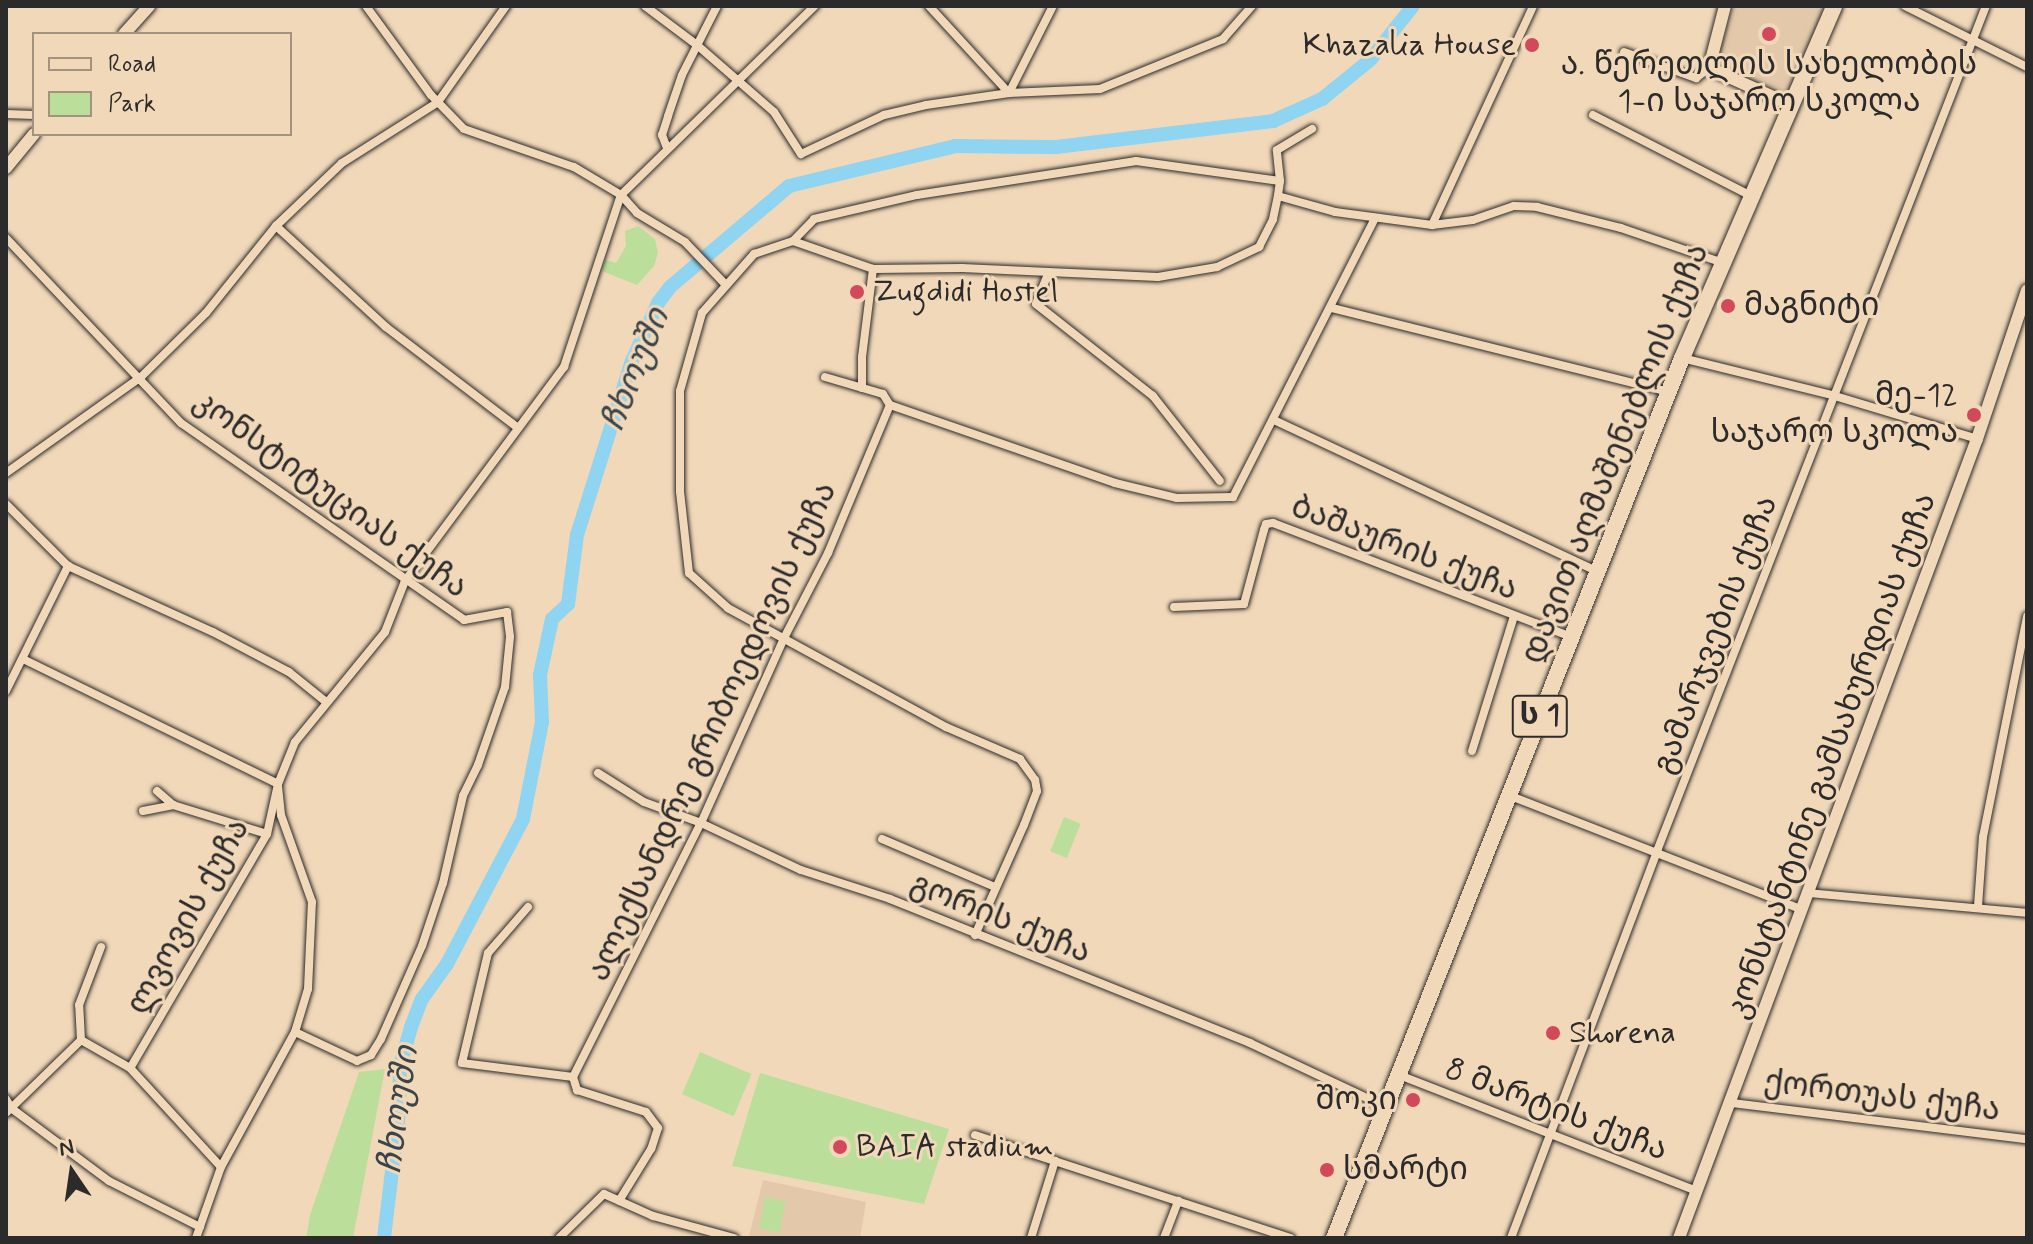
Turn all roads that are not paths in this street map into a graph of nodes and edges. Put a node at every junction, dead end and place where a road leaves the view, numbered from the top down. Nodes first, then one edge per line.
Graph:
1 (149, 6) edge
2 (366, 6) edge
3 (506, 6) edge
4 (645, 6) edge
5 (717, 6) edge
6 (815, 6) edge
7 (929, 6) edge
8 (1053, 6) edge
9 (1252, 6) edge
10 (1533, 6) edge
11 (1725, 6) edge
12 (1834, 6) edge
13 (1905, 6) edge
14 (1986, 6) edge
15 (126, 32) edge
16 (1972, 41) junction
17 (697, 45) junction
18 (1624, 52) dead end
19 (2027, 67) edge
20 (1709, 68) junction
21 (736, 80) junction
22 (1009, 93) junction
23 (438, 102) junction
24 (1791, 105) junction
25 (6, 114) edge
26 (32, 115) edge
27 (1593, 115) dead end
28 (1312, 129) dead end
29 (32, 136) edge
30 (667, 148) junction
31 (6, 168) edge
32 (1280, 181) junction
33 (621, 195) junction
34 (1278, 196) junction
35 (1752, 196) junction
36 (1375, 218) junction
37 (1432, 225) junction
38 (276, 226) junction
39 (6, 238) edge
40 (793, 241) junction
41 (1723, 263) junction
42 (873, 269) junction
43 (1048, 274) junction
44 (725, 284) junction
45 (2027, 290) edge
46 (1332, 308) junction
47 (1682, 358) junction
48 (141, 377) junction
49 (825, 377) dead end
50 (862, 388) junction
51 (1669, 392) junction
52 (1835, 396) junction
53 (890, 405) junction
54 (1274, 420) junction
55 (518, 428) junction
56 (1977, 439) junction
57 (6, 473) edge
58 (1220, 481) dead end
59 (6, 504) edge
60 (68, 566) junction
61 (1597, 571) junction
62 (405, 581) junction
63 (1174, 607) dead end
64 (1514, 616) junction
65 (2027, 616) edge
66 (1571, 637) junction
67 (784, 638) junction
68 (23, 659) junction
69 (6, 691) edge
70 (326, 702) junction
71 (1472, 751) dead end
72 (598, 773) dead end
73 (278, 784) junction
74 (157, 791) dead end
75 (1508, 795) junction
76 (173, 805) junction
77 (143, 811) dead end
78 (701, 823) junction
79 (267, 834) junction
80 (882, 839) dead end
81 (1657, 851) junction
82 (995, 887) junction
83 (1808, 893) junction
84 (1978, 906) junction
85 (528, 907) dead end
86 (1801, 909) junction
87 (2027, 913) edge
88 (975, 935) junction
89 (101, 947) dead end
90 (295, 1032) junction
91 (81, 1040) junction
92 (130, 1068) junction
93 (1399, 1075) junction
94 (573, 1077) junction
95 (1732, 1103) junction
96 (8, 1107) edge
97 (1386, 1107) junction
98 (1551, 1133) junction
99 (975, 1135) dead end
100 (2027, 1139) edge
101 (1055, 1161) junction
102 (221, 1167) junction
103 (1696, 1191) junction
104 (619, 1201) junction
105 (1178, 1201) junction
106 (200, 1227) junction
107 (710, 1235) edge
108 (196, 1238) edge
109 (559, 1238) edge
110 (734, 1238) edge
111 (1031, 1238) edge
112 (1164, 1238) edge
113 (1291, 1238) edge
114 (1334, 1238) edge
115 (1511, 1238) edge
116 (1679, 1238) edge

1 - 15 main road
2 - 23 street
3 - 23 street
4 - 17 street
5 - 17 street
6 - 21 street
7 - 22 street
8 - 22 street
9 - 22 street
10 - 37 street
11 - 20 main road
12 - 24 highway, დავით აღმაშენებლის ქუჩა / ს 1
13 - 16 street
14 - 16 street, გამარჯვების ქუჩა
16 - 19 street
16 - 52 street, გამარჯვების ქუჩა
17 - 21 street
17 - 30 street
18 - 20 street
20 - 24 main road
21 - 22 street
21 - 30 street
23 - 33 street
23 - 38 street
24 - 35 highway, დავით აღმაშენებლის ქუჩა / ს 1
25 - 26 street
27 - 35 street
28 - 32 street
29 - 31 main road
30 - 33 street
32 - 34 street
32 - 40 street
33 - 44 street
33 - 55 street, ლვოვის ქუჩა
34 - 36 street
34 - 43 street
35 - 41 highway, დავით აღმაშენებლის ქუჩა / ს 1
36 - 37 street
36 - 46 street
37 - 41 street
38 - 48 street
38 - 55 street
39 - 48 street, კონსტიტუციას ქუჩა
40 - 42 street
40 - 44 street
41 - 47 highway, დავით აღმაშენებლის ქუჩა / ს 1
42 - 43 street
42 - 50 street
43 - 58 street
44 - 67 street
45 - 56 main road, კონსტანტინე გამსახურდიას ქუჩა
46 - 51 street
46 - 54 street
47 - 51 highway, დავით აღმაშენებლის ქუჩა / ს 1
47 - 52 street
48 - 57 street
48 - 62 street, კონსტიტუციას ქუჩა
49 - 50 street
50 - 53 street
51 - 61 highway, დავით აღმაშენებლის ქუჩა / ს 1
52 - 56 street
52 - 81 street, გამარჯვების ქუჩა
53 - 54 street
53 - 67 street, ალექსანდრე გრიბოედოვის ქუჩა
54 - 61 street
55 - 62 street, ლვოვის ქუჩა
56 - 83 main road, კონსტანტინე გამსახურდიას ქუჩა
59 - 60 street
60 - 68 street
60 - 70 street
61 - 66 highway, დავით აღმაშენებლის ქუჩა / ს 1
62 - 70 street, ლვოვის ქუჩა
62 - 90 street, კონსტიტუციას ქუჩა
63 - 64 street, ბაშაურის ქუჩა
64 - 66 street, ბაშაურის ქუჩა
64 - 71 street
65 - 84 street
66 - 75 highway, დავით აღმაშენებლის ქუჩა / ს 1
67 - 78 street, ალექსანდრე გრიბოედოვის ქუჩა
67 - 82 street
68 - 69 street
68 - 73 street
70 - 73 street, ლვოვის ქუჩა
72 - 78 street, გორის ქუჩა
73 - 79 street, ლვოვის ქუჩა
73 - 90 street
74 - 76 street
75 - 81 street
75 - 93 highway, დავით აღმაშენებლის ქუჩა / ს 1
76 - 77 street
76 - 79 street
78 - 88 street, გორის ქუჩა
78 - 94 street, ალექსანდრე გრიბოედოვის ქუჩა
79 - 92 street, ლვოვის ქუჩა
80 - 82 street
81 - 86 street
81 - 98 street, გამარჯვების ქუჩა
82 - 88 street
83 - 84 street
83 - 86 main road, კონსტანტინე გამსახურდიას ქუჩა
84 - 87 street
85 - 94 street
86 - 95 main road, კონსტანტინე გამსახურდიას ქუჩა
88 - 97 street, გორის ქუჩა
89 - 91 street
90 - 102 street
91 - 92 street
91 - 96 street
92 - 102 street
93 - 97 highway, დავით აღმაშენებლის ქუჩა / ს 1
93 - 98 street, 8 მარტის ქუჩა
94 - 104 street
95 - 100 street, ქორთუას ქუჩა
95 - 103 main road, კონსტანტინე გამსახურდიას ქუჩა
96 - 106 street
97 - 114 highway, დავით აღმაშენებლის ქუჩა / ს 1
98 - 103 street, 8 მარტის ქუჩა
98 - 115 street, გამარჯვების ქუჩა
99 - 101 street
101 - 105 street
101 - 111 street
102 - 106 street
103 - 116 main road, კონსტანტინე გამსახურდიას ქუჩა
104 - 107 street
104 - 109 street
105 - 112 street
105 - 113 street
106 - 108 street
107 - 110 street

